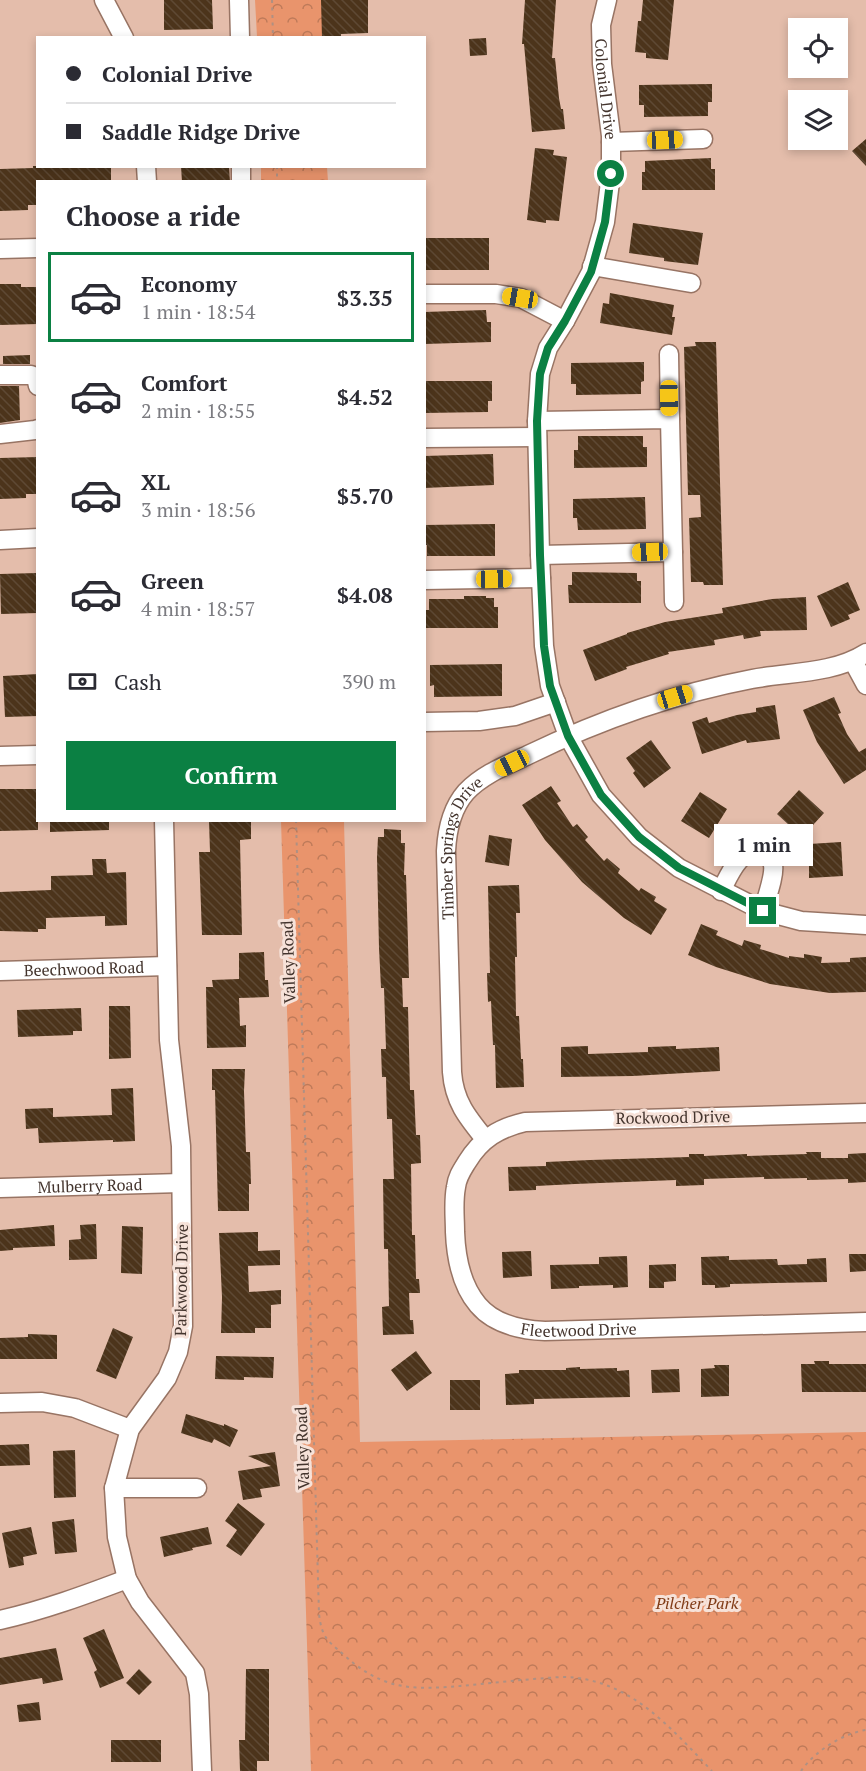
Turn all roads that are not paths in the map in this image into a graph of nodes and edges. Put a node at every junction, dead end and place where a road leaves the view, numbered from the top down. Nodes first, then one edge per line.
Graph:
1 (104, 0) edge
2 (239, 0) edge
3 (607, 0) edge
4 (123, 36) edge
5 (240, 36) edge
6 (703, 139) dead end
7 (611, 142) junction
8 (36, 248) edge
9 (0, 249) edge
10 (592, 266) junction
11 (691, 283) dead end
12 (426, 294) edge
13 (565, 321) junction
14 (669, 354) dead end
15 (0, 375) edge
16 (36, 377) edge
17 (669, 420) junction
18 (537, 429) junction
19 (36, 430) edge
20 (0, 434) edge
21 (426, 438) edge
22 (36, 538) edge
23 (0, 540) edge
24 (674, 552) junction
25 (540, 555) junction
26 (541, 578) junction
27 (426, 580) edge
28 (674, 602) dead end
29 (859, 657) edge
30 (866, 685) edge
31 (556, 702) junction
32 (426, 722) edge
33 (568, 736) junction
34 (36, 755) edge
35 (0, 756) edge
36 (164, 822) edge
37 (721, 891) junction
38 (763, 911) junction
39 (866, 925) edge
40 (167, 966) junction
41 (0, 971) edge
42 (866, 1113) edge
43 (485, 1139) junction
44 (181, 1183) junction
45 (0, 1188) edge
46 (866, 1322) edge
47 (0, 1403) edge
48 (130, 1429) junction
49 (114, 1488) junction
50 (197, 1488) dead end
51 (127, 1579) junction
52 (0, 1620) edge
53 (202, 1771) edge

1 - 4 street
2 - 5 street
3 - 7 street, Colonial Drive
6 - 7 street
7 - 10 street, Colonial Drive
8 - 9 street
10 - 11 street
10 - 13 street, Colonial Drive
12 - 13 street
13 - 18 street, Colonial Drive
14 - 17 street
15 - 16 street
17 - 18 street
17 - 24 street
18 - 21 street
18 - 25 street, Colonial Drive
19 - 20 street
22 - 23 street
24 - 25 street
24 - 28 street
25 - 26 street, Colonial Drive
26 - 27 street
26 - 31 street, Colonial Drive
29 - 30 street
29 - 33 street, Timber Springs Drive
31 - 32 street
31 - 33 street, Colonial Drive
33 - 37 street, Colonial Drive
33 - 43 street, Timber Springs Drive
34 - 35 street
36 - 40 street, Parkwood Drive
37 - 38 street, Colonial Drive
37 - 38 street
38 - 39 street, Colonial Drive
40 - 41 street, Beechwood Road
40 - 44 street, Parkwood Drive
42 - 43 street, Rockwood Drive
43 - 46 street, Fleetwood Drive
44 - 45 street, Mulberry Road
44 - 48 street, Parkwood Drive
47 - 48 street
48 - 49 street, Parkwood Drive
49 - 50 street
49 - 51 street, Parkwood Drive
51 - 52 street
51 - 53 street, Parkwood Drive

